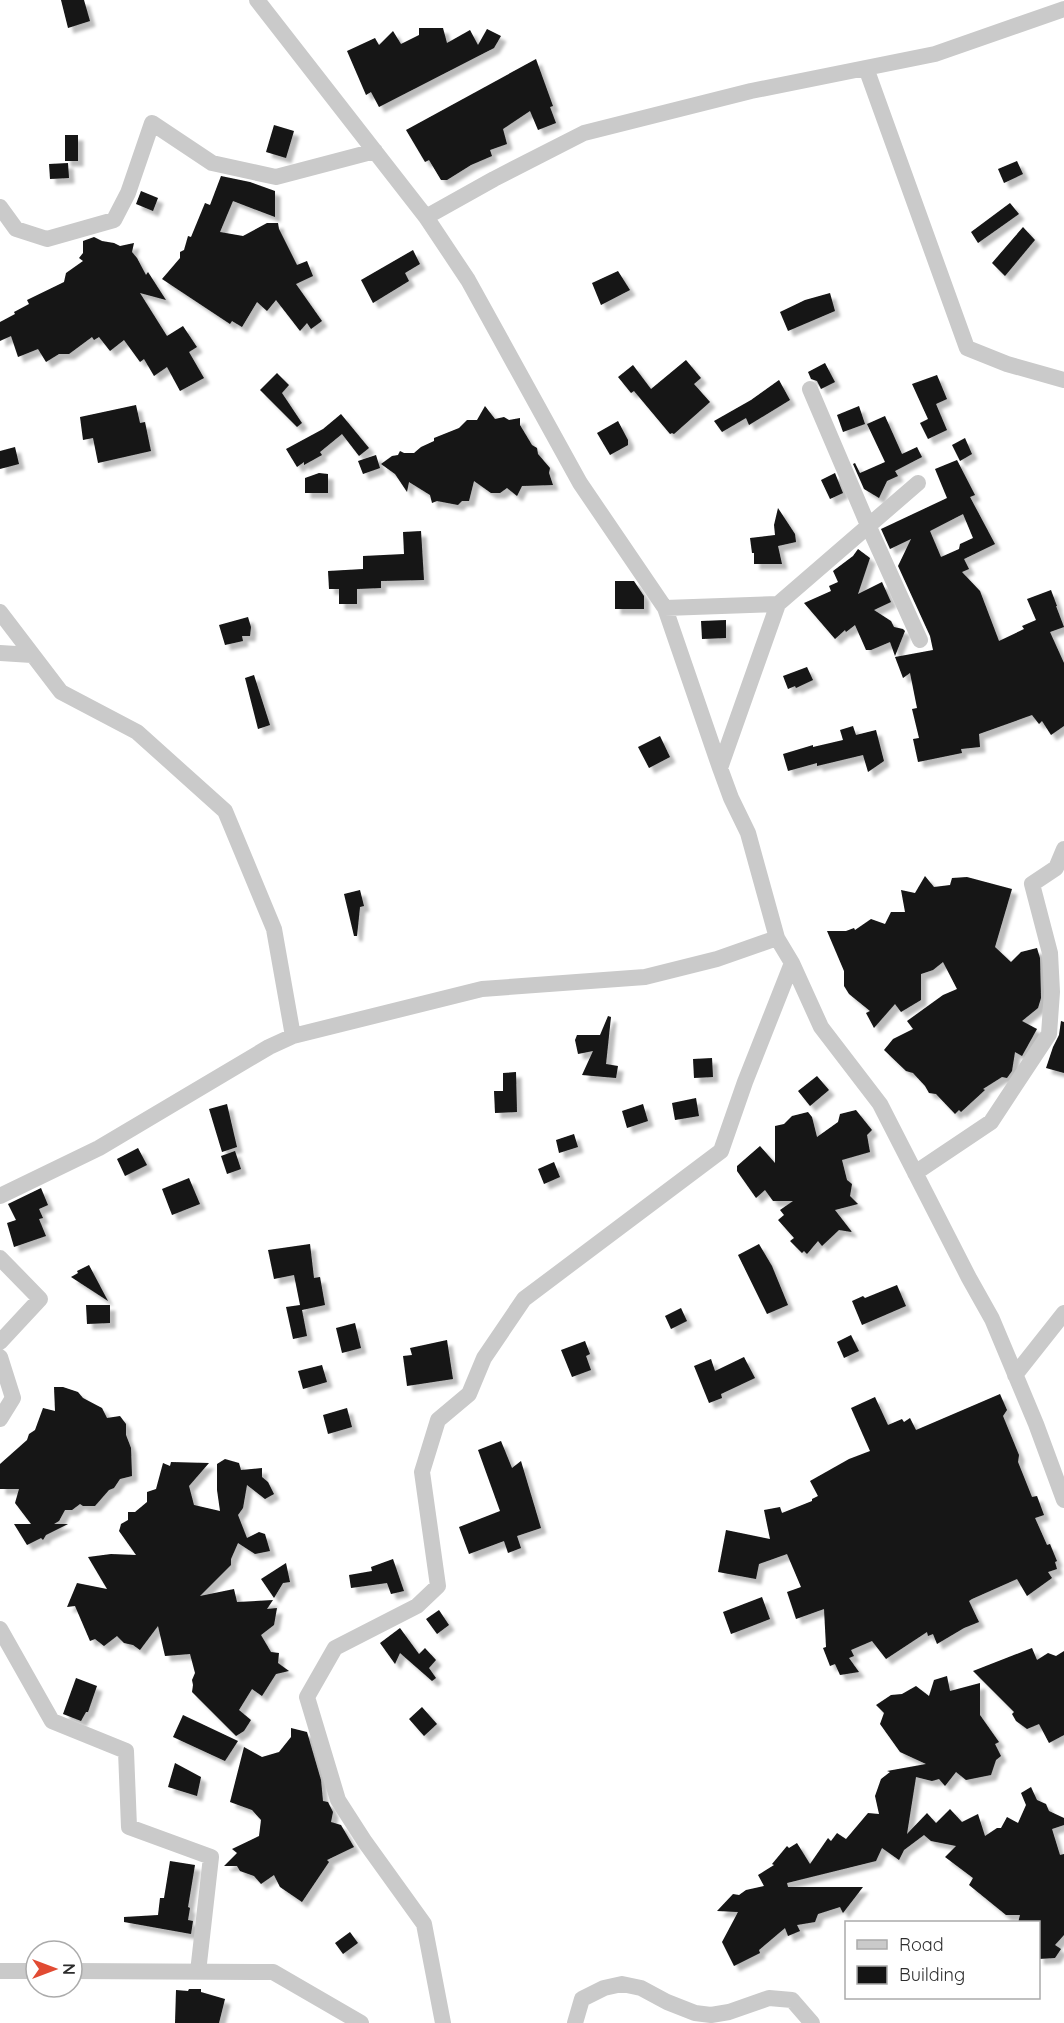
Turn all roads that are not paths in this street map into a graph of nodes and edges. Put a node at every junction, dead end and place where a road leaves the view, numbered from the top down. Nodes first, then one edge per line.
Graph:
1 (257, 0) edge
2 (1064, 9) edge
3 (866, 68) junction
4 (375, 151) junction
5 (0, 207) edge
6 (426, 217) junction
7 (1064, 380) edge
8 (810, 389) dead end
9 (918, 483) dead end
10 (868, 525) junction
11 (778, 604) junction
12 (665, 608) junction
13 (0, 612) edge
14 (920, 640) dead end
15 (0, 653) edge
16 (32, 655) junction
17 (720, 768) junction
18 (1064, 849) edge
19 (777, 938) junction
20 (792, 963) junction
21 (293, 1036) junction
22 (915, 1173) junction
23 (0, 1196) edge
24 (0, 1258) edge
25 (1064, 1313) edge
26 (0, 1342) edge
27 (0, 1358) edge
28 (1015, 1375) junction
29 (0, 1419) edge
30 (1064, 1500) edge
31 (0, 1629) edge
32 (0, 1971) edge
33 (24, 1971) edge
34 (84, 1971) edge
35 (198, 1972) junction
36 (361, 2023) edge
37 (443, 2023) edge
38 (575, 2023) edge
39 (812, 2023) edge

1 - 4 street
2 - 3 street
3 - 6 street
3 - 7 street
4 - 5 street
4 - 6 street
6 - 12 street
8 - 10 street
9 - 10 street
10 - 11 street
10 - 14 street
11 - 12 street
11 - 17 street
12 - 17 street
13 - 16 street
15 - 16 street
16 - 21 street
17 - 19 street
18 - 22 street
19 - 20 street
19 - 21 street
20 - 22 street
20 - 37 street
21 - 23 street
22 - 28 street
24 - 26 street
25 - 28 street
27 - 29 street
28 - 30 street
31 - 35 street
32 - 33 street
34 - 35 street
35 - 36 street
38 - 39 street

